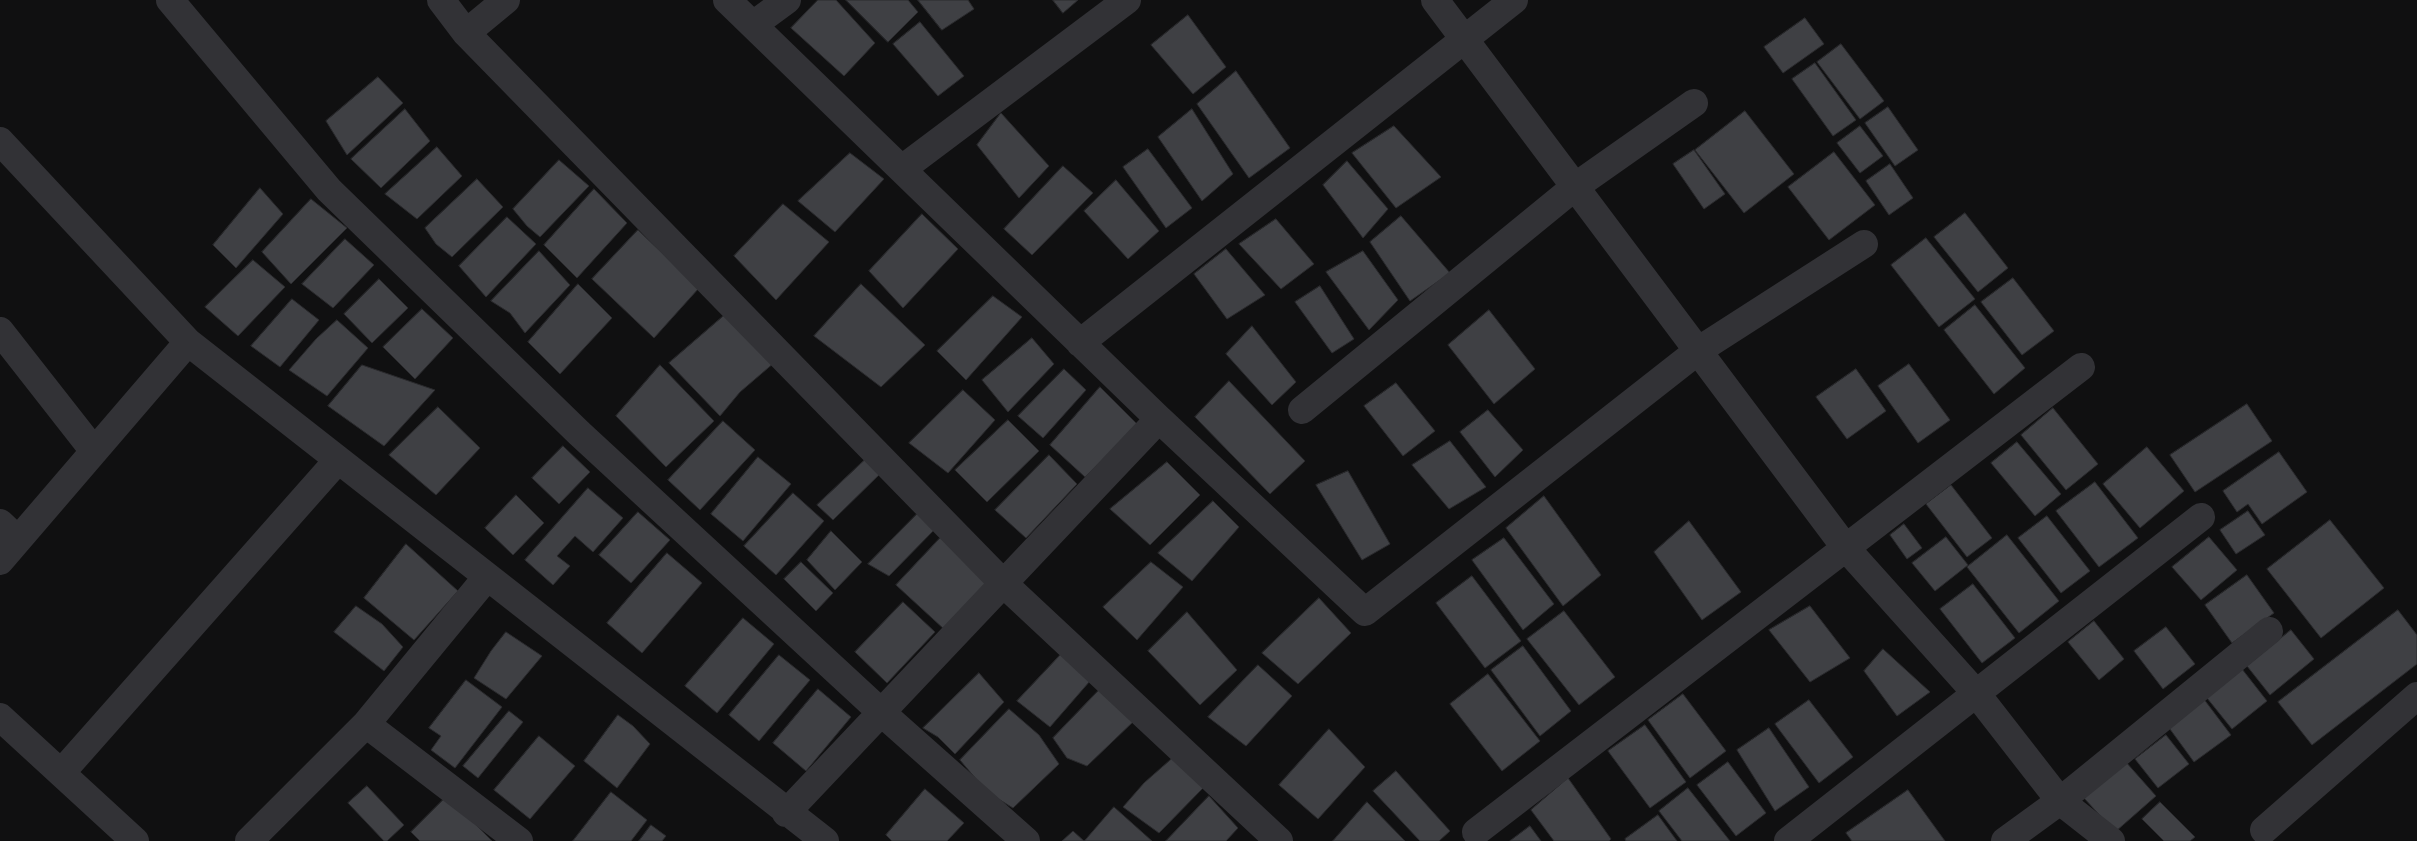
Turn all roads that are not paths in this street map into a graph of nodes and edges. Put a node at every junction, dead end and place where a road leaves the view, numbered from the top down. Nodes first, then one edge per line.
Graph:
1 (170, 0) edge
2 (441, 0) edge
3 (506, 0) edge
4 (727, 0) edge
5 (787, 0) edge
6 (1128, 0) edge
7 (1435, 0) edge
8 (1514, 0) edge
9 (753, 26) junction
10 (466, 33) junction
11 (1465, 38) junction
12 (1694, 103) dead end
13 (0, 141) edge
14 (902, 169) junction
15 (1576, 186) junction
16 (1864, 244) dead end
17 (0, 332) edge
18 (188, 342) junction
19 (1080, 343) junction
20 (1700, 350) junction
21 (2081, 367) dead end
22 (1302, 410) dead end
23 (1159, 419) junction
24 (94, 451) junction
25 (338, 460) junction
26 (2201, 517) dead end
27 (9, 532) edge
28 (1845, 547) junction
29 (0, 561) edge
30 (487, 577) junction
31 (1004, 584) junction
32 (2269, 631) dead end
33 (1976, 693) junction
34 (2417, 696) edge
35 (882, 713) junction
36 (0, 717) edge
37 (366, 724) junction
38 (61, 773) junction
39 (2060, 801) junction
40 (786, 813) junction
41 (1476, 832) dead end
42 (2264, 837) edge
43 (135, 841) edge
44 (249, 841) edge
45 (519, 841) edge
46 (825, 841) edge
47 (1026, 841) edge
48 (1279, 841) edge
49 (1788, 841) edge
50 (2006, 841) edge
51 (2111, 841) edge

1 - 35 street
2 - 10 street
3 - 10 street
4 - 9 street
5 - 9 street
6 - 14 street
7 - 11 street
8 - 11 street
9 - 14 street
10 - 31 street
11 - 15 street
11 - 19 street
12 - 15 street
13 - 18 street
14 - 19 street
15 - 20 street
15 - 22 street
16 - 20 street
17 - 24 street
18 - 24 street
18 - 25 street
19 - 23 street
20 - 23 street
20 - 28 street
21 - 28 street
23 - 31 street
24 - 27 street
25 - 30 street
25 - 38 street
26 - 33 street
27 - 29 street
28 - 33 street
28 - 41 street
30 - 37 street
30 - 40 street
31 - 35 street
31 - 48 street
32 - 39 street
33 - 39 street
33 - 49 street
34 - 42 street
35 - 40 street
35 - 47 street
36 - 38 street
37 - 44 street
37 - 45 street
38 - 43 street
39 - 50 street
39 - 51 street
40 - 46 street

